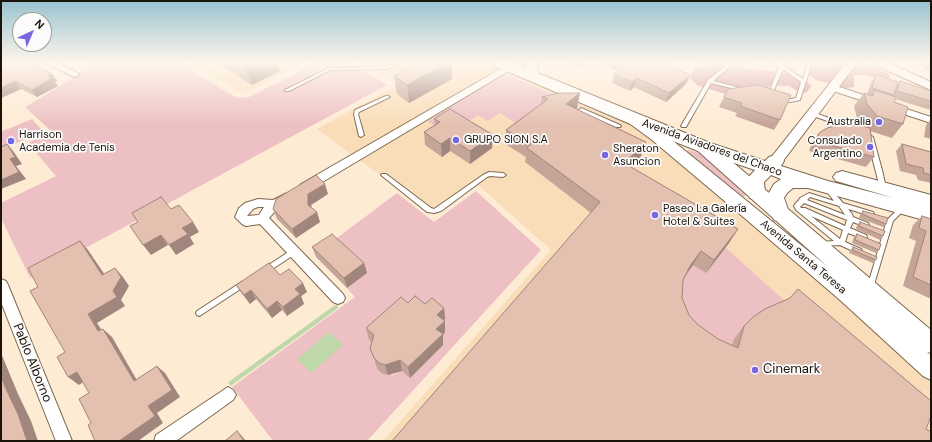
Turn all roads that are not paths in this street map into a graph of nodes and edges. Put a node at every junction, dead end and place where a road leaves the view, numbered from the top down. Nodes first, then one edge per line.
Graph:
1 (300, 84) edge
2 (473, 84) edge
3 (563, 84) edge
4 (572, 84) edge
5 (708, 84) edge
6 (720, 84) edge
7 (773, 84) edge
8 (802, 84) edge
9 (836, 84) edge
10 (833, 88) junction
11 (287, 90) dead end
12 (750, 92) edge
13 (763, 96) edge
14 (388, 97) dead end
15 (769, 97) junction
16 (582, 110) edge
17 (812, 114) junction
18 (663, 118) junction
19 (634, 119) junction
20 (931, 120) edge
21 (618, 126) dead end
22 (684, 126) junction
23 (859, 130) edge
24 (866, 132) edge
25 (361, 135) dead end
26 (704, 147) junction
27 (772, 163) junction
28 (384, 175) dead end
29 (503, 175) dead end
30 (824, 186) junction
31 (883, 189) junction
32 (756, 193) junction
33 (802, 200) junction
34 (931, 202) edge
35 (841, 204) junction
36 (273, 206) junction
37 (789, 211) junction
38 (897, 214) junction
39 (876, 215) edge
40 (931, 215) edge
41 (883, 217) edge
42 (850, 218) junction
43 (263, 219) junction
44 (872, 227) edge
45 (879, 230) edge
46 (847, 231) junction
47 (886, 232) junction
48 (868, 239) edge
49 (875, 242) edge
50 (841, 243) junction
51 (816, 244) junction
52 (882, 245) junction
53 (293, 252) junction
54 (872, 256) junction
55 (257, 276) edge
56 (250, 280) edge
57 (2, 288) edge
58 (869, 289) junction
59 (338, 298) dead end
60 (199, 313) dead end
61 (931, 342) edge
62 (931, 369) edge
63 (228, 395) dead end
64 (64, 441) edge
65 (162, 441) edge

1 - 11 lane
2 - 36 street
3 - 19 highway, Avenida Aviadores del Chaco
4 - 18 highway, Avenida Aviadores del Chaco
5 - 22 lane
6 - 12 lane
7 - 15 lane
8 - 15 lane
9 - 10 street
10 - 17 street
10 - 20 street
13 - 15 lane
14 - 25 lane
16 - 21 lane
17 - 23 lane
17 - 27 street
18 - 22 highway, Avenida Aviadores del Chaco
18 - 26 highway
19 - 26 highway, Avenida Aviadores del Chaco
19 - 62 main road, Avenida Santa Teresa
22 - 27 highway, Avenida Aviadores del Chaco
24 - 31 lane
26 - 27 highway, Avenida Aviadores del Chaco
26 - 32 main road, Avenida Santa Teresa
27 - 30 highway, Avenida Aviadores del Chaco
27 - 31 highway, Avenida Aviadores del Chaco
27 - 32 highway
28 - 29 lane
30 - 35 lane
30 - 37 highway
30 - 38 highway, Avenida Aviadores del Chaco
31 - 34 highway, Avenida Aviadores del Chaco
32 - 37 main road, Avenida Santa Teresa
33 - 35 lane
33 - 37 lane
33 - 42 lane
35 - 39 lane
35 - 42 lane
36 - 43 street
36 - 43 street
37 - 46 lane
37 - 50 lane
37 - 51 main road, Avenida Santa Teresa
38 - 40 highway, Avenida Aviadores del Chaco
38 - 41 lane
38 - 47 lane
42 - 44 lane
42 - 46 lane
43 - 53 street
45 - 47 lane
46 - 48 lane
46 - 50 lane
47 - 52 lane
49 - 52 lane
50 - 51 lane
50 - 54 lane
51 - 58 main road, Avenida Santa Teresa
52 - 54 lane
53 - 55 lane
53 - 59 street
54 - 58 lane
56 - 60 lane
57 - 64 street, Pablo Alborno
58 - 61 main road, Avenida Santa Teresa
63 - 65 street

